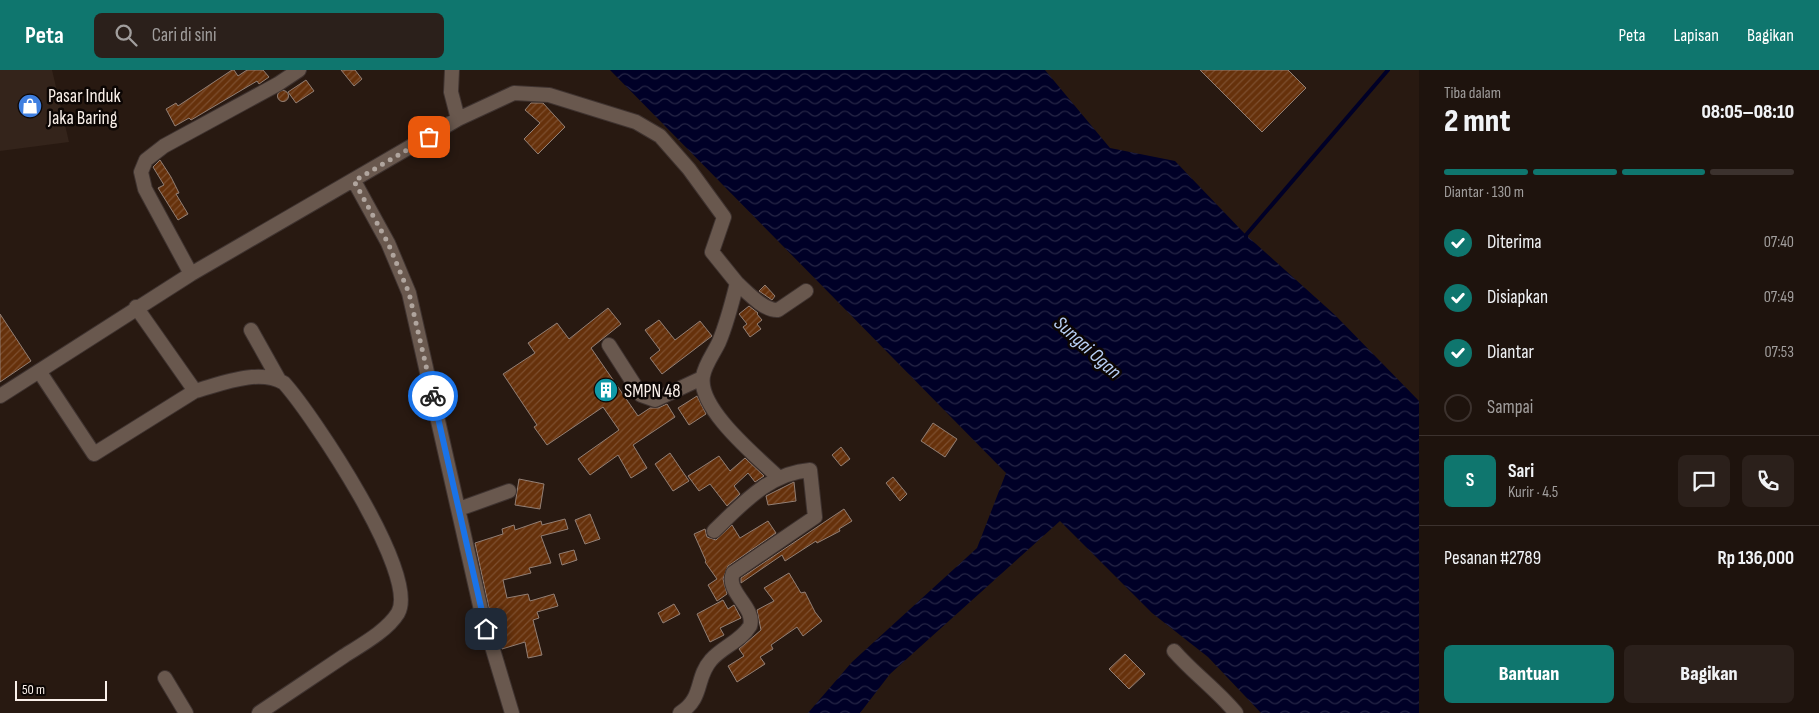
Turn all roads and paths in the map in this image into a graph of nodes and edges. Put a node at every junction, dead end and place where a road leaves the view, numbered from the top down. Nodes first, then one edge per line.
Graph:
1 (299, 70) edge
2 (452, 70) edge
3 (458, 119) junction
4 (354, 181) junction
5 (191, 274) junction
6 (737, 284) junction
7 (806, 291) dead end
8 (136, 307) junction
9 (251, 330) dead end
10 (609, 346) dead end
11 (39, 371) junction
12 (702, 378) junction
13 (279, 380) junction
14 (195, 391) junction
15 (0, 396) edge
16 (778, 477) junction
17 (509, 491) dead end
18 (458, 509) junction
19 (714, 531) dead end
20 (1174, 651) dead end
21 (165, 678) dead end
22 (186, 713) edge
23 (259, 713) edge
24 (512, 713) edge
25 (680, 713) edge
26 (1236, 713) edge

1 - 5 street
2 - 3 street
3 - 4 street
3 - 6 street
4 - 5 street
4 - 18 street
5 - 8 street
6 - 7 street
6 - 12 street
8 - 11 street
8 - 14 street
9 - 13 street
10 - 12 street
11 - 14 street
11 - 15 street
12 - 16 street
13 - 14 street
13 - 23 street
16 - 19 street
16 - 25 street
17 - 18 street
18 - 24 street
20 - 26 street
21 - 22 street

